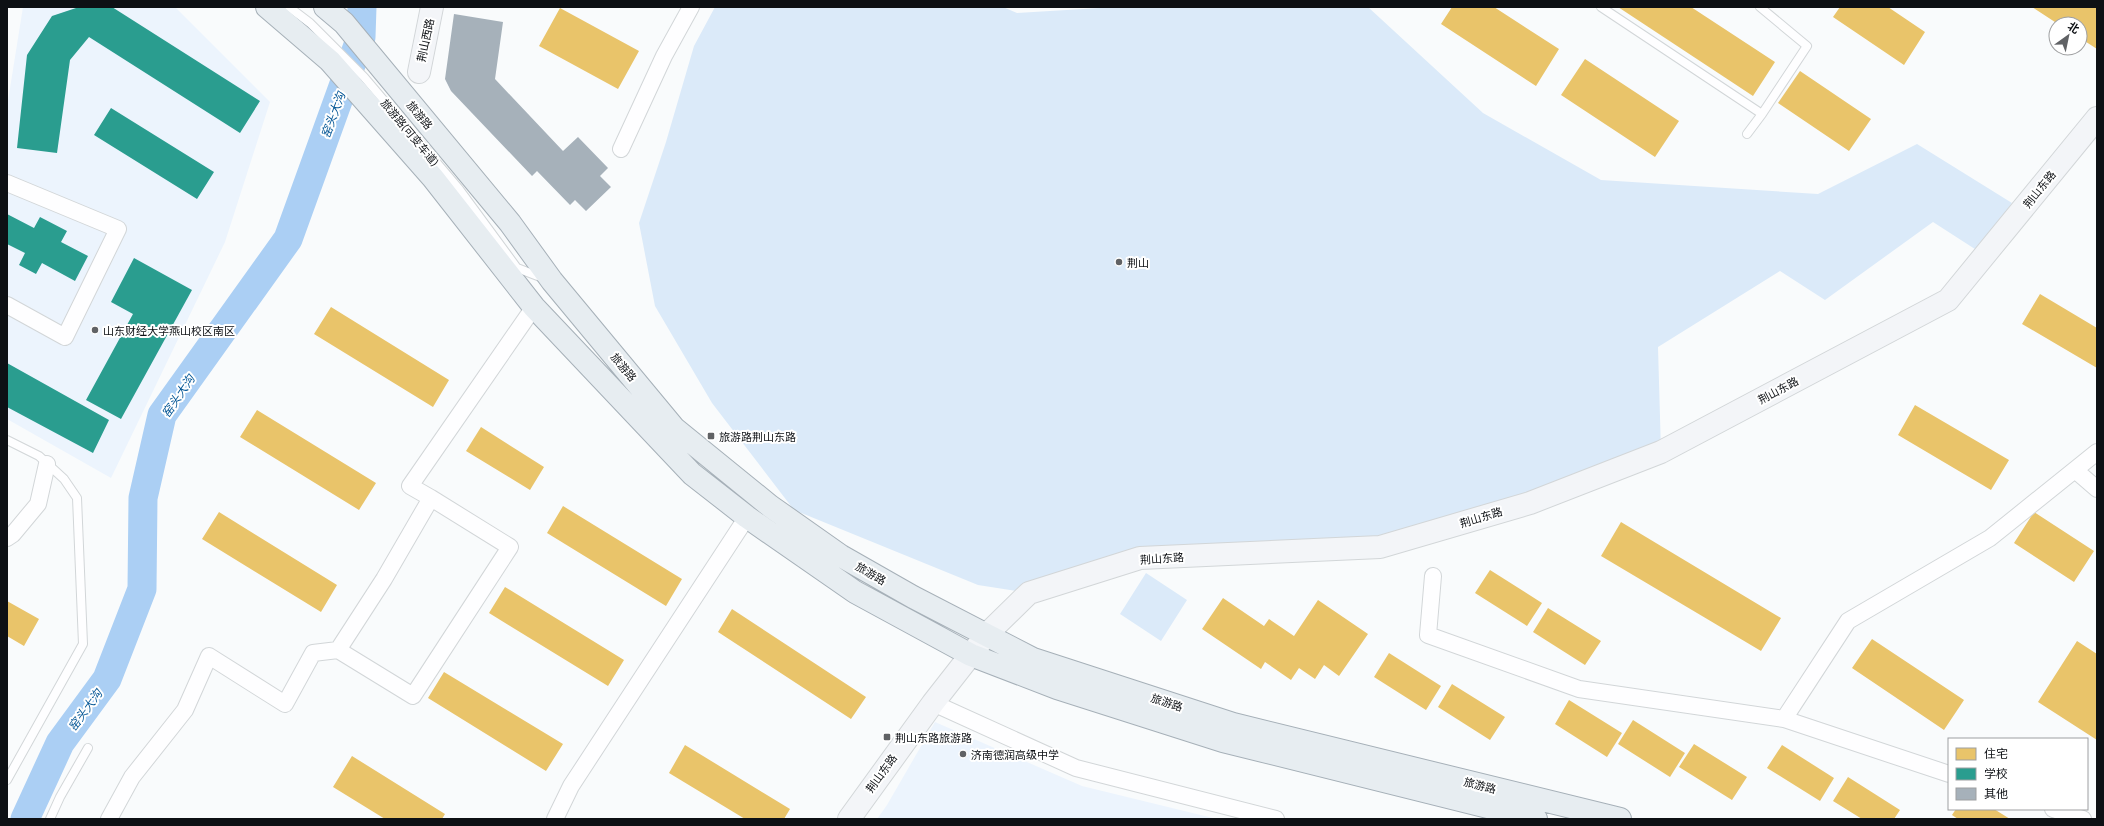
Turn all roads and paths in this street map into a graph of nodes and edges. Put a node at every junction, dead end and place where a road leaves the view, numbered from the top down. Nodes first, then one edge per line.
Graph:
1 (267, 7) edge
2 (289, 7) edge
3 (325, 7) edge
4 (432, 7) edge
5 (691, 7) edge
6 (1601, 7) edge
7 (1760, 7) edge
8 (419, 72) dead end
9 (1762, 114) junction
10 (2097, 118) edge
11 (1747, 134) dead end
12 (621, 150) dead end
13 (7, 183) edge
14 (517, 268) junction
15 (552, 281) junction
16 (7, 305) edge
17 (534, 307) junction
18 (7, 440) edge
19 (2097, 452) edge
20 (47, 464) junction
21 (2075, 470) junction
22 (2097, 489) edge
23 (431, 498) junction
24 (747, 517) junction
25 (7, 538) edge
26 (1433, 576) dead end
27 (987, 634) junction
28 (338, 650) junction
29 (971, 655) junction
30 (933, 703) junction
31 (1784, 719) junction
32 (88, 748) dead end
33 (1948, 774) edge
34 (7, 780) edge
35 (2056, 810) edge
36 (50, 819) edge
37 (109, 819) edge
38 (555, 819) edge
39 (849, 819) edge
40 (1276, 819) edge
41 (1536, 819) edge
42 (1620, 819) edge
43 (2083, 819) edge

1 - 17 main road, 旅游路
2 - 14 lane, 旅游路(可变车道)
3 - 15 main road, 旅游路
4 - 8 street, 荆山西路
5 - 12 street
6 - 9 lane
7 - 9 lane
9 - 11 lane
10 - 27 street, 荆山东路
13 - 16 street
14 - 15 lane
14 - 17 lane, 旅游路(可变车道)
15 - 27 main road, 旅游路
17 - 23 street
17 - 24 main road, 旅游路
18 - 20 lane
19 - 21 street
20 - 25 street
20 - 34 lane
21 - 22 street
21 - 31 street
23 - 28 street
23 - 28 street
24 - 29 main road, 旅游路
24 - 38 street
26 - 31 street
27 - 29 street, 荆山东路
27 - 42 main road, 旅游路
28 - 37 street
29 - 30 street, 荆山东路
29 - 41 main road, 旅游路
30 - 39 street, 荆山东路
30 - 40 street
31 - 33 street
32 - 36 lane
35 - 43 street

